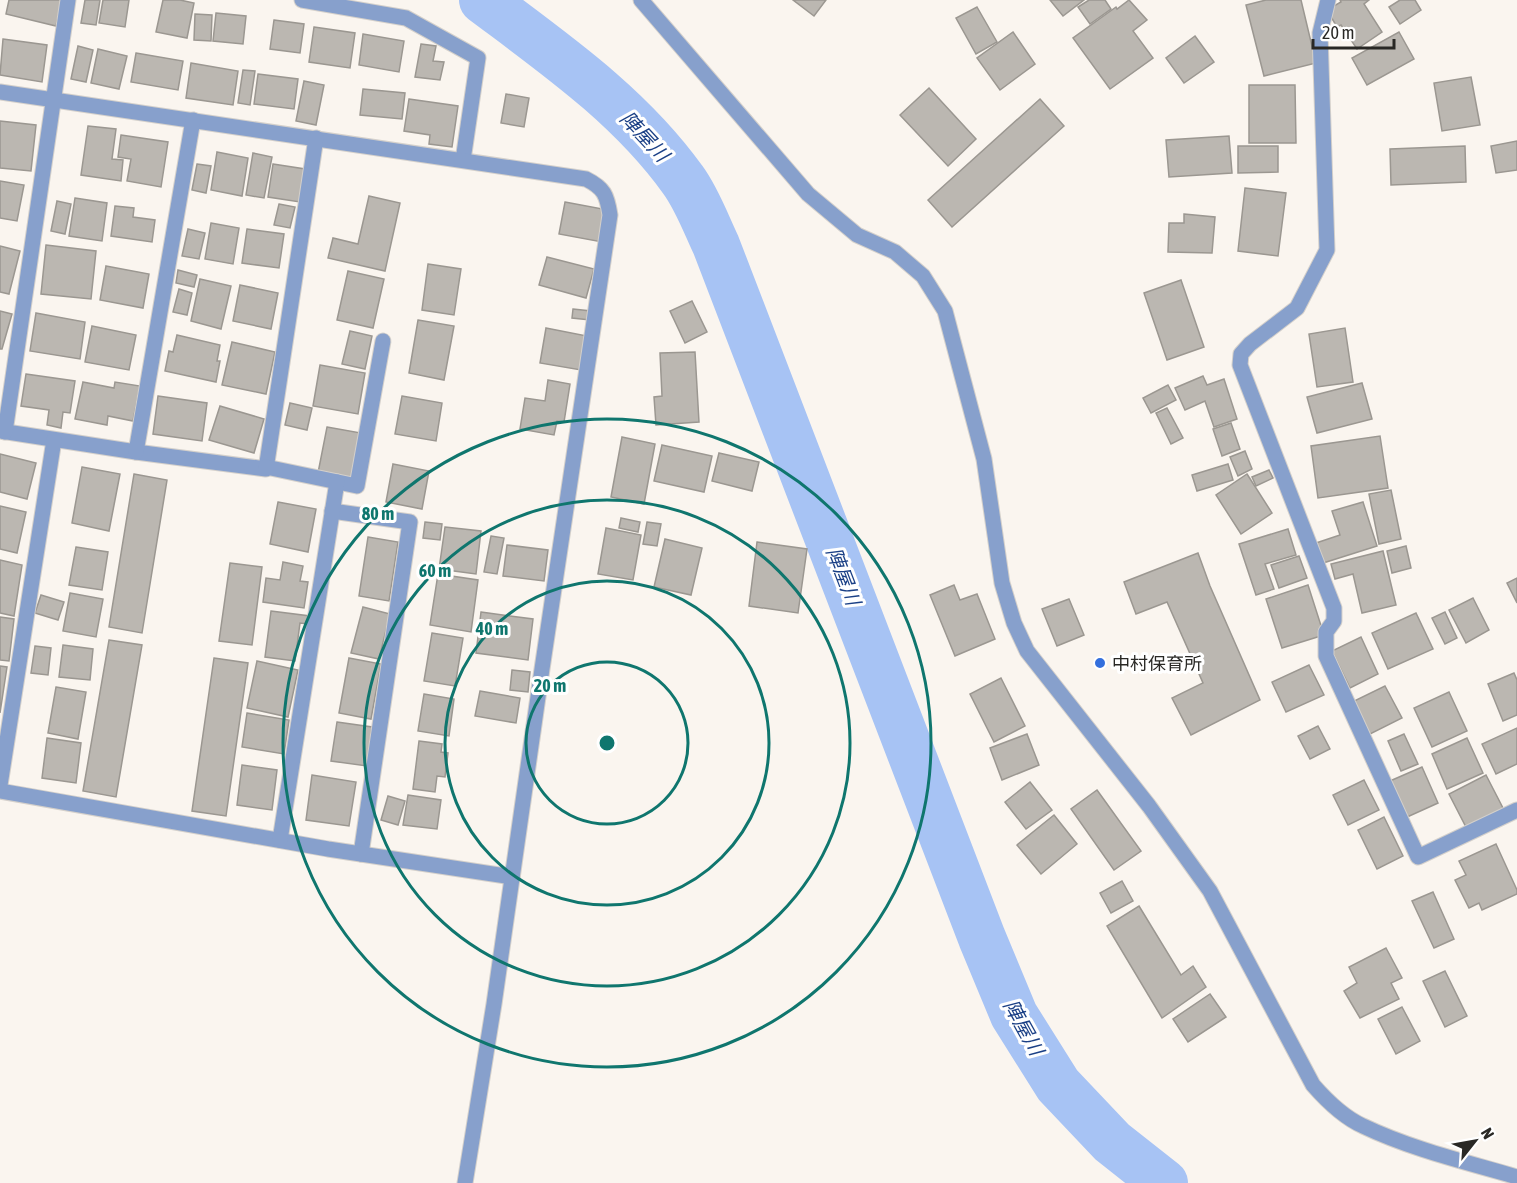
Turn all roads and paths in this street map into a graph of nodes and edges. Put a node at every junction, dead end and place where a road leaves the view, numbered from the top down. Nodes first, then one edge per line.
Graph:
1 (68, 0) edge
2 (302, 0) edge
3 (641, 0) edge
4 (1326, 1) edge
5 (0, 92) edge
6 (54, 100) junction
7 (193, 120) junction
8 (316, 138) junction
9 (463, 160) junction
10 (383, 341) dead end
11 (2, 431) edge
12 (54, 440) junction
13 (136, 452) junction
14 (266, 467) junction
15 (337, 482) junction
16 (332, 511) junction
17 (0, 785) edge
18 (0, 791) edge
19 (1517, 810) edge
20 (280, 840) junction
21 (361, 854) junction
22 (512, 877) junction
23 (1517, 1177) edge
24 (465, 1183) edge

1 - 6 street
2 - 9 street
3 - 23 street
4 - 19 street
5 - 6 street
6 - 7 street
6 - 11 street
7 - 8 street
7 - 13 street
8 - 9 street
8 - 14 street
9 - 22 street
10 - 15 street
11 - 12 street
12 - 13 street
12 - 17 street
13 - 14 street
14 - 15 street
15 - 16 street
16 - 20 street
16 - 21 street
18 - 20 street
20 - 21 street
21 - 22 street
22 - 24 street

